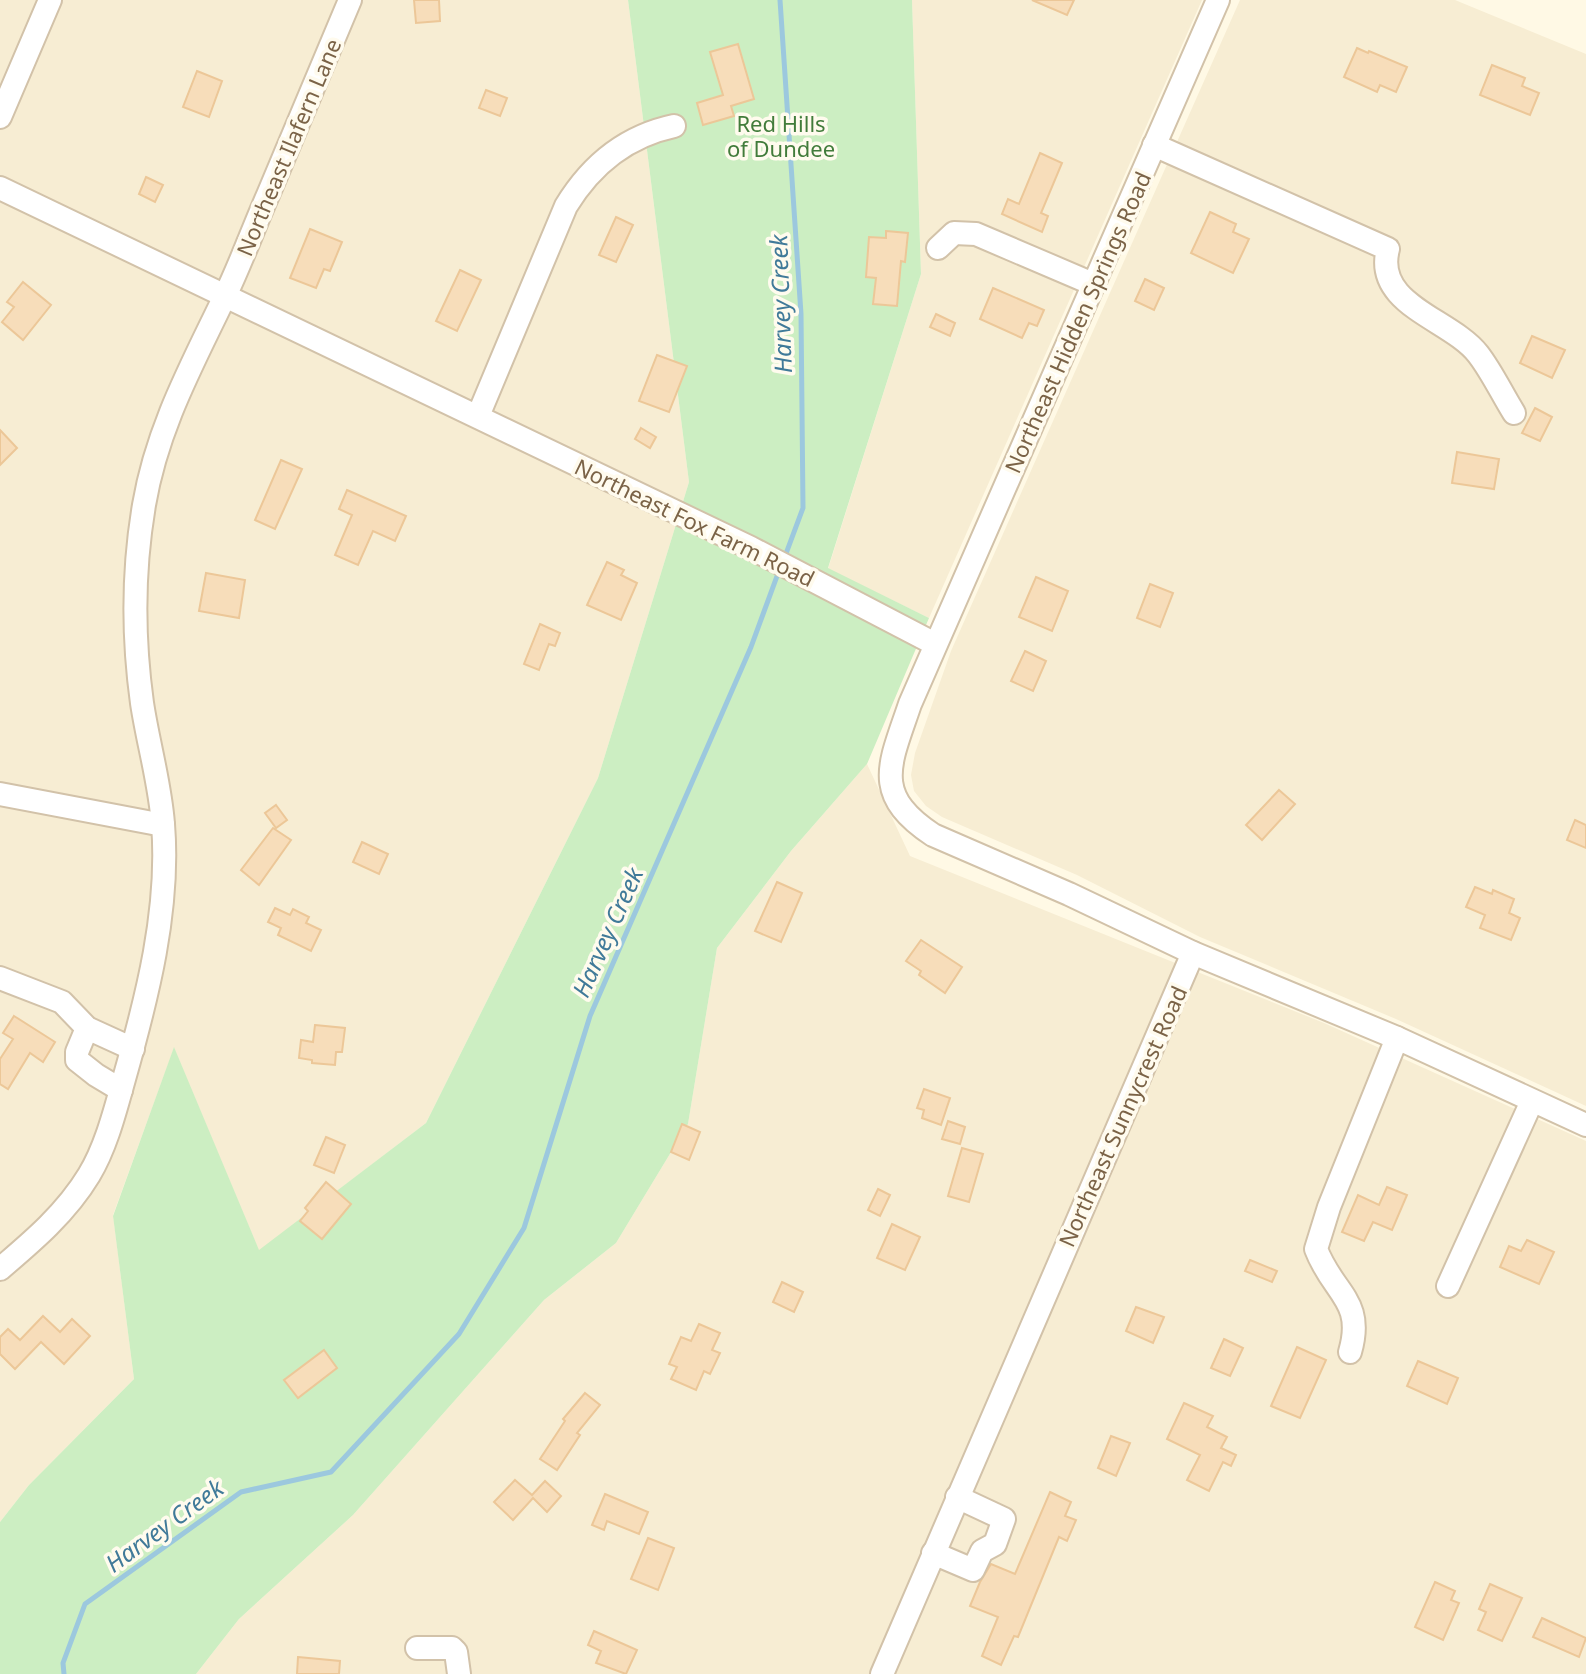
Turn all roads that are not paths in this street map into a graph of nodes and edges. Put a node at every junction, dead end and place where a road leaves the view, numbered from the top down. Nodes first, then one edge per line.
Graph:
1 (50, 0) edge
2 (350, 0) edge
3 (1218, 0) edge
4 (0, 117) edge
5 (674, 126) dead end
6 (1154, 145) junction
7 (0, 188) edge
8 (938, 248) dead end
9 (1093, 284) junction
10 (226, 295) junction
11 (1514, 413) dead end
12 (478, 416) junction
13 (935, 644) junction
14 (0, 794) edge
15 (163, 825) junction
16 (1193, 953) junction
17 (0, 978) edge
18 (87, 1028) junction
19 (1397, 1038) junction
20 (133, 1049) junction
21 (121, 1090) junction
22 (1532, 1101) junction
23 (1586, 1125) edge
24 (0, 1269) edge
25 (1448, 1286) dead end
26 (1350, 1352) dead end
27 (957, 1497) junction
28 (933, 1553) junction
29 (417, 1648) dead end
30 (459, 1674) edge
31 (882, 1674) edge

1 - 4 street
2 - 10 street, Northeast Ilafern Lane
3 - 6 street, Northeast Hidden Springs Road
5 - 12 street
6 - 9 street, Northeast Hidden Springs Road
6 - 11 street
7 - 10 street, Northeast Fox Farm Road
8 - 9 street
9 - 13 street, Northeast Hidden Springs Road
10 - 12 street, Northeast Fox Farm Road
10 - 15 street, Northeast Ilafern Lane
12 - 13 street, Northeast Fox Farm Road
13 - 16 street
14 - 15 street
15 - 20 street, Northeast Ilafern Lane
16 - 19 street
16 - 27 street, Northeast Sunnycrest Road
17 - 18 street
18 - 20 street
18 - 21 street
19 - 22 street
19 - 26 street
20 - 21 street, Northeast Ilafern Lane
21 - 24 street, Northeast Ilafern Lane
22 - 23 street
22 - 25 street
27 - 28 street, Northeast Sunnycrest Road
27 - 28 street
28 - 31 street, Northeast Sunnycrest Road
29 - 30 street

